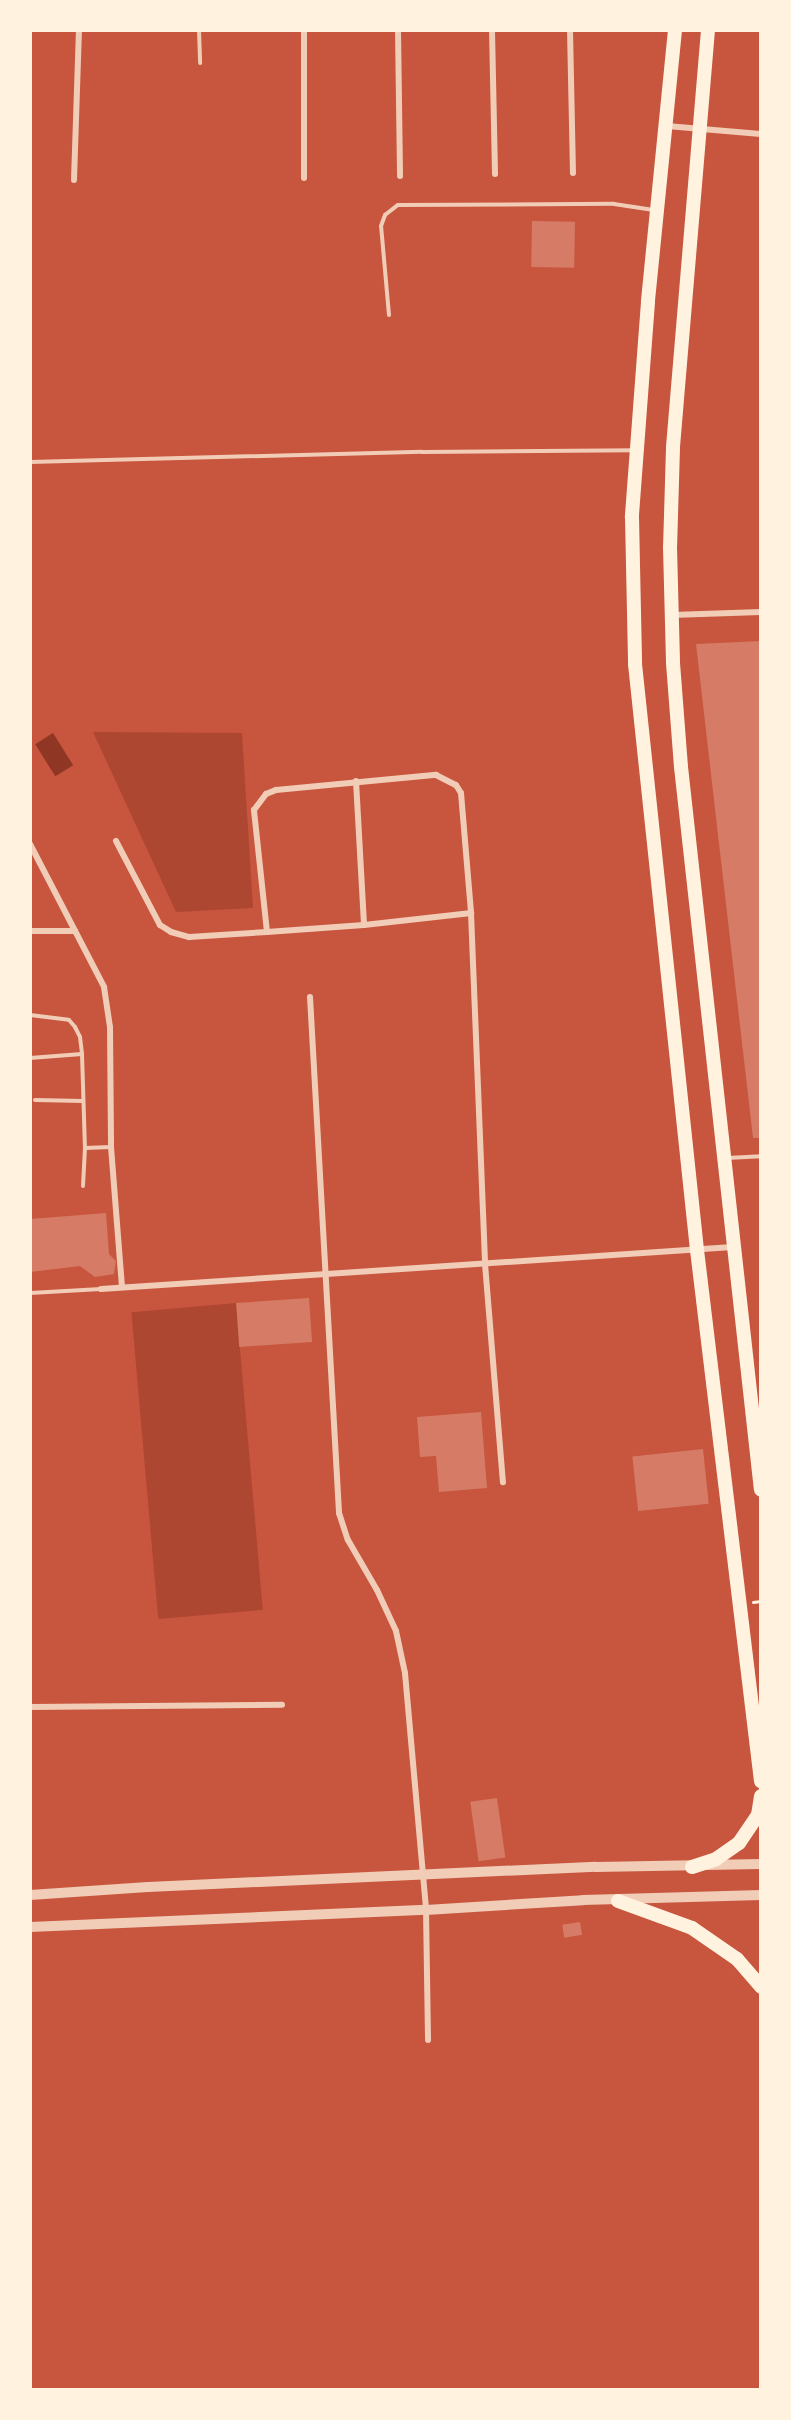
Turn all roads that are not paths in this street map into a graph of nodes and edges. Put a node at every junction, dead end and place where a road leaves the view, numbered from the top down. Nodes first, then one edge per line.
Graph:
1 (80, 30) edge
2 (199, 30) edge
3 (304, 30) edge
4 (398, 30) edge
5 (492, 30) edge
6 (570, 30) edge
7 (675, 30) edge
8 (708, 30) edge
9 (200, 63) dead end
10 (667, 126) junction
11 (700, 128) junction
12 (761, 134) edge
13 (573, 173) dead end
14 (495, 174) dead end
15 (400, 176) dead end
16 (304, 178) dead end
17 (74, 180) dead end
18 (658, 210) junction
19 (388, 315) dead end
20 (636, 450) junction
21 (30, 462) edge
22 (761, 612) edge
23 (671, 615) junction
24 (356, 782) junction
25 (116, 841) dead end
26 (30, 844) edge
27 (471, 913) junction
28 (364, 925) junction
29 (30, 931) edge
30 (75, 931) junction
31 (267, 932) junction
32 (310, 997) dead end
33 (30, 1015) edge
34 (82, 1054) junction
35 (30, 1058) edge
36 (36, 1100) dead end
37 (83, 1101) junction
38 (111, 1147) junction
39 (85, 1148) junction
40 (761, 1156) edge
41 (723, 1159) junction
42 (83, 1186) dead end
43 (733, 1247) junction
44 (697, 1250) junction
45 (485, 1264) junction
46 (324, 1275) junction
47 (122, 1287) junction
48 (101, 1289) joint
49 (30, 1293) edge
50 (503, 1482) dead end
51 (761, 1490) edge
52 (282, 1705) dead end
53 (30, 1707) edge
54 (761, 1781) edge
55 (761, 1796) edge
56 (761, 1864) edge
57 (692, 1867) junction
58 (423, 1876) junction
59 (30, 1895) edge
60 (761, 1895) edge
61 (618, 1901) junction
62 (426, 1910) junction
63 (30, 1927) edge
64 (761, 1987) edge
65 (428, 2040) dead end

1 - 17 street
2 - 9 lane
3 - 16 street
4 - 15 street
5 - 14 street
6 - 13 street
7 - 10 main road
8 - 11 main road
10 - 11 street
10 - 18 main road
11 - 12 street
11 - 23 main road
18 - 19 lane
18 - 20 main road
20 - 21 lane
20 - 44 main road
22 - 23 street
23 - 41 main road
24 - 27 street
24 - 28 street
24 - 31 street
25 - 31 street
26 - 30 street
27 - 28 street
27 - 45 street
28 - 31 street
29 - 30 street
30 - 38 street
32 - 46 street
33 - 34 lane
34 - 35 lane
34 - 37 lane
36 - 37 lane
37 - 39 lane
38 - 39 lane
38 - 47 street
39 - 42 lane
40 - 41 lane
41 - 43 main road
43 - 44 street
43 - 51 main road
44 - 45 street
44 - 54 main road
45 - 46 street
45 - 50 street
46 - 47 street
46 - 58 street
47 - 48 street
48 - 49 lane
52 - 53 street
55 - 57 main road
56 - 57 street
57 - 58 street
58 - 59 street
58 - 62 street
60 - 61 street
61 - 62 street
61 - 64 main road
62 - 63 street
62 - 65 street

